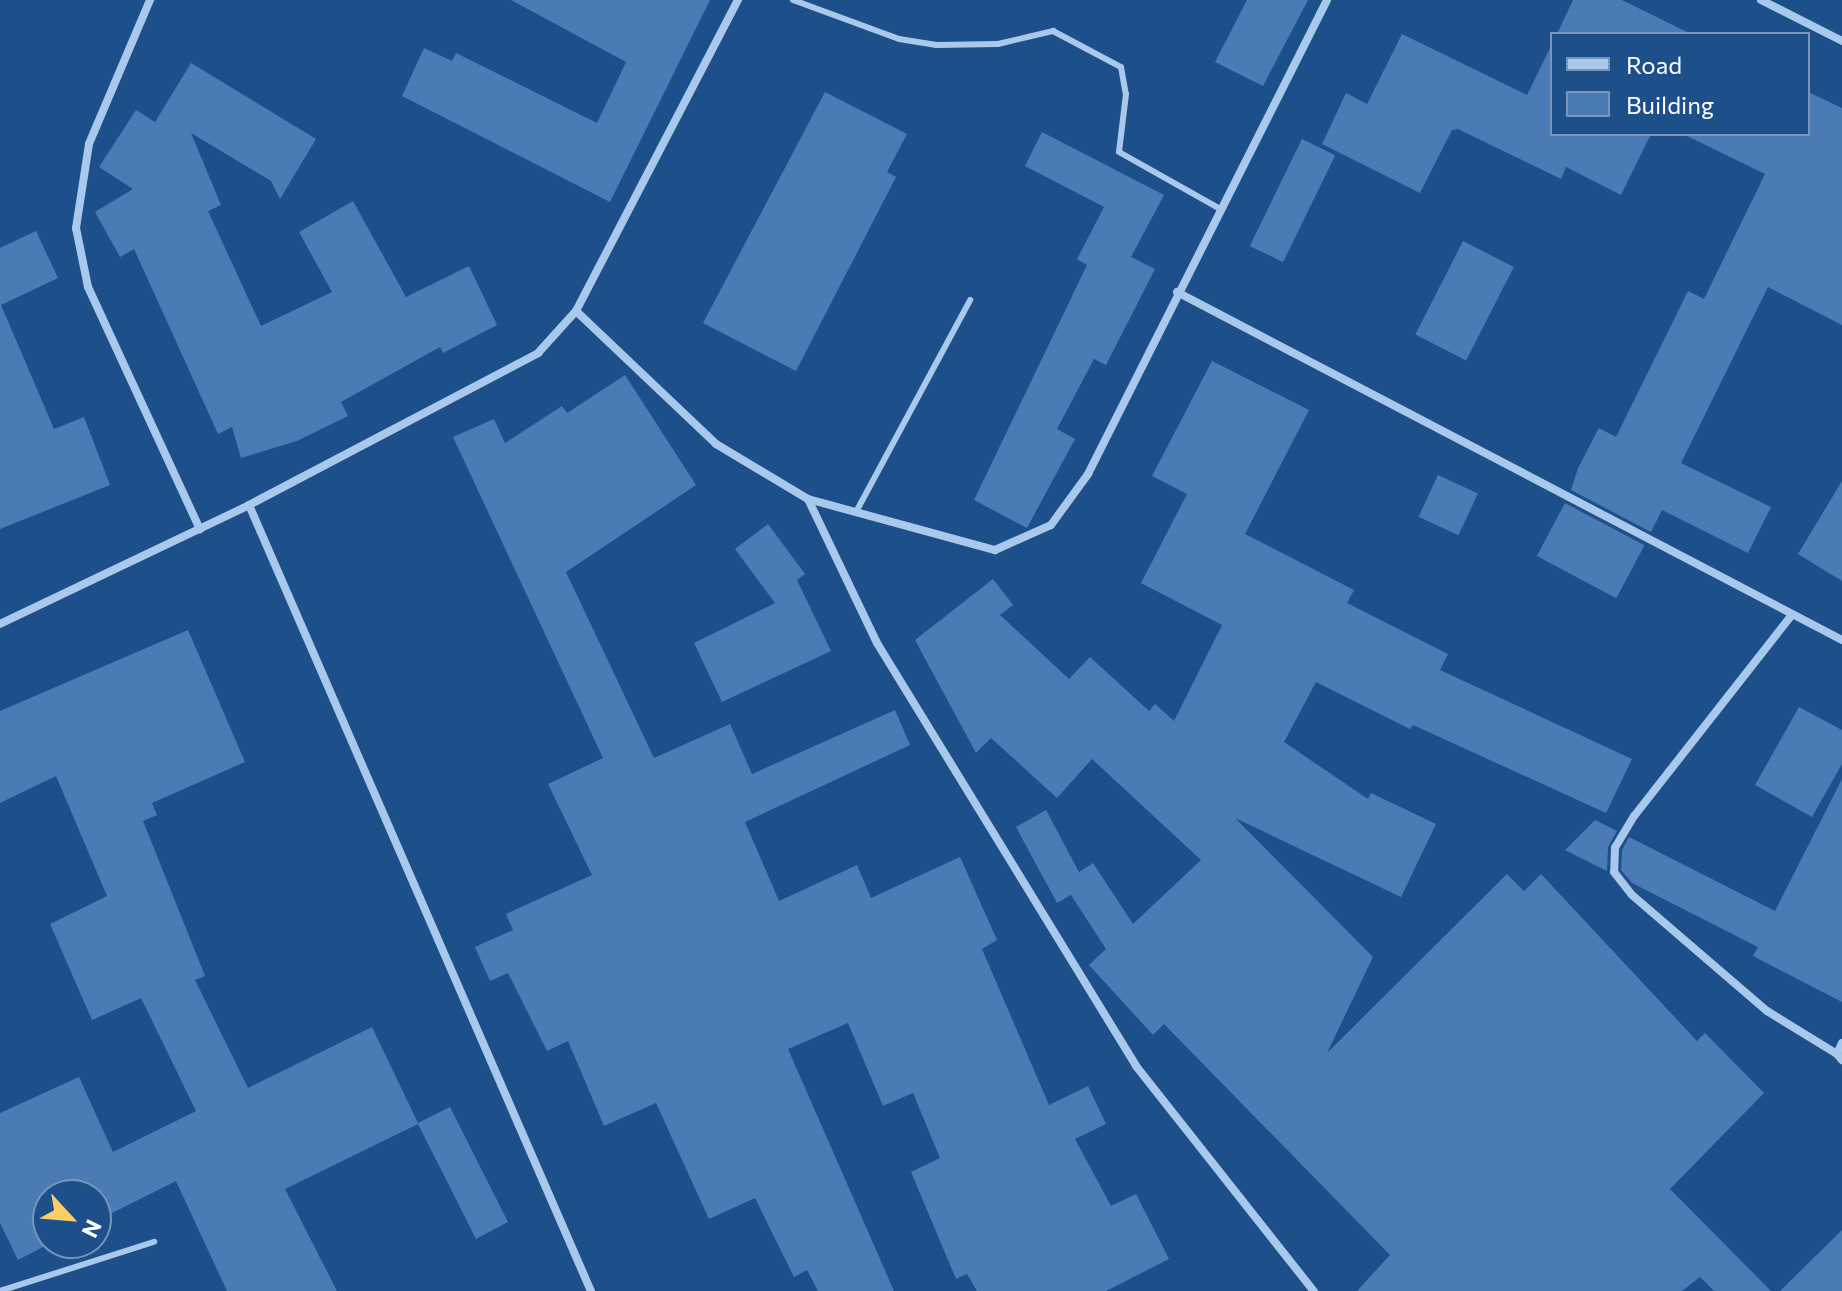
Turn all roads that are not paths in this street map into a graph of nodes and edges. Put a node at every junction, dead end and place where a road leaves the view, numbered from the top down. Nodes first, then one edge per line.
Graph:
1 (150, 0) edge
2 (738, 0) edge
3 (793, 0) edge
4 (1327, 0) edge
5 (1761, 0) edge
6 (1842, 41) edge
7 (1220, 209) junction
8 (1177, 292) junction
9 (970, 300) dead end
10 (576, 311) junction
11 (808, 499) junction
12 (249, 505) junction
13 (856, 512) junction
14 (200, 529) junction
15 (1791, 616) junction
16 (0, 624) edge
17 (1842, 640) edge
18 (1842, 1043) edge
19 (1840, 1057) edge
20 (154, 1242) dead end
21 (0, 1291) edge
22 (591, 1291) edge
23 (1314, 1291) edge

1 - 14 street
2 - 10 street
3 - 7 lane
4 - 7 street
5 - 6 street
7 - 8 street
8 - 13 street
8 - 15 street
9 - 13 lane
10 - 11 street
10 - 12 street
11 - 13 street
11 - 23 street
12 - 14 street
12 - 22 street
14 - 16 street
15 - 17 street
15 - 19 street
18 - 19 street
20 - 21 lane

